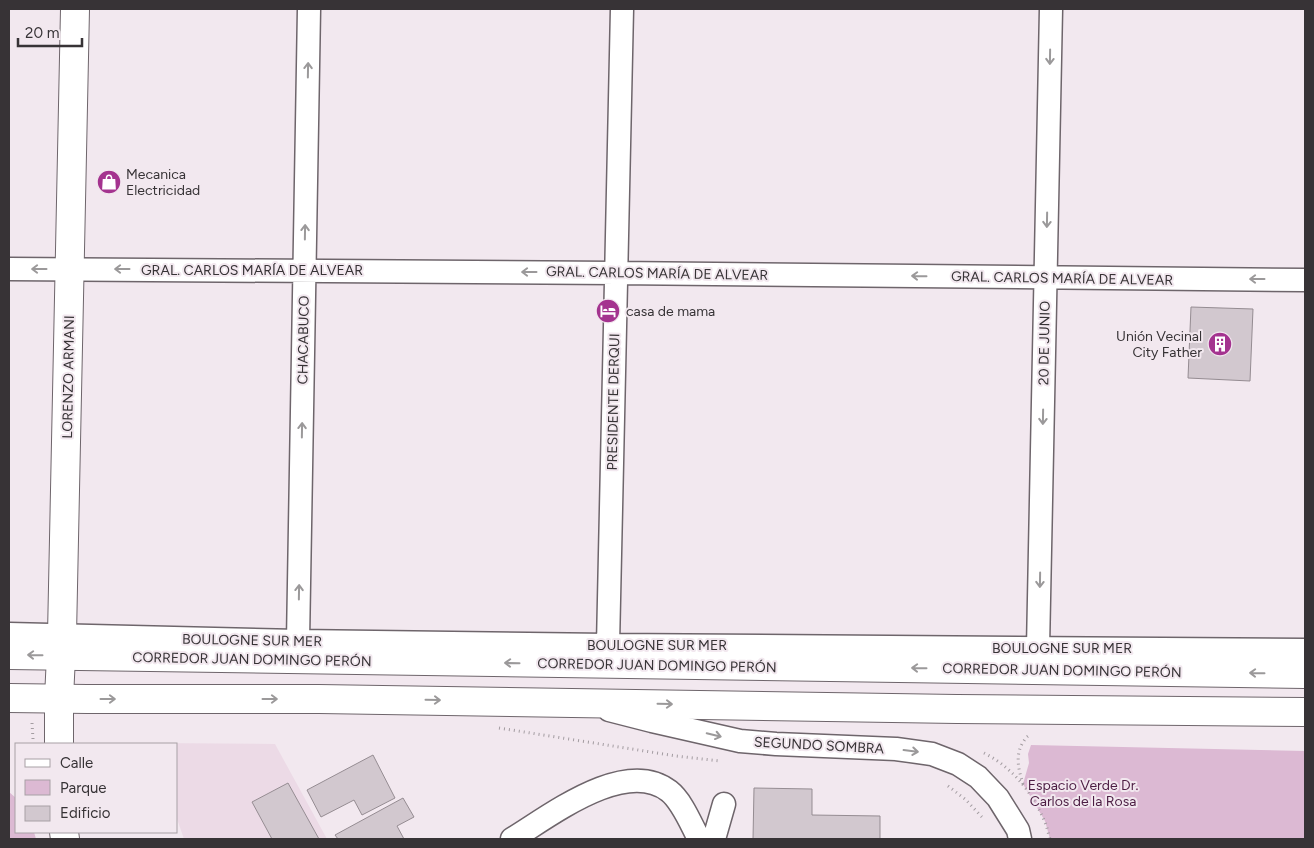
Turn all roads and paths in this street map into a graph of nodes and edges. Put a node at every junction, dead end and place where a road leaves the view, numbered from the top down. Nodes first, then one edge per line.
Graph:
1 (75, 9) edge
2 (309, 9) edge
3 (622, 9) edge
4 (1051, 9) edge
5 (9, 269) edge
6 (70, 269) junction
7 (305, 271) junction
8 (616, 273) junction
9 (1046, 278) junction
10 (1305, 280) edge
11 (9, 634) edge
12 (298, 641) junction
13 (62, 645) junction
14 (608, 645) junction
15 (1038, 648) junction
16 (1305, 650) edge
17 (9, 655) edge
18 (1305, 674) edge
19 (9, 698) edge
20 (59, 698) junction
21 (582, 703) junction
22 (1305, 712) edge
23 (494, 727) dead end
24 (59, 743) edge
25 (725, 761) dead end
26 (942, 781) dead end
27 (724, 804) dead end
28 (983, 818) dead end
29 (512, 839) edge
30 (699, 839) edge
31 (714, 839) edge
32 (1020, 839) edge

1 - 6 main road, LORENZO ARMANI
7 -> 2 street, CHACABUCO
3 - 8 street, PRESIDENTE DERQUI
4 -> 9 street, 20 DE JUNIO
6 -> 5 street, GRAL. CARLOS MARÍA DE ALVEAR
7 -> 6 street, GRAL. CARLOS MARÍA DE ALVEAR
6 - 13 main road, LORENZO ARMANI
8 -> 7 street, GRAL. CARLOS MARÍA DE ALVEAR
12 -> 7 street, CHACABUCO
9 -> 8 street, GRAL. CARLOS MARÍA DE ALVEAR
8 - 14 street, PRESIDENTE DERQUI
10 -> 9 street, GRAL. CARLOS MARÍA DE ALVEAR
9 -> 15 street, 20 DE JUNIO
11 - 13 street, BOULOGNE SUR MER
12 - 13 street, BOULOGNE SUR MER
12 - 14 street, BOULOGNE SUR MER
13 -> 17 main road, CORREDOR JUAN DOMINGO PERÓN
18 -> 13 main road, CORREDOR JUAN DOMINGO PERÓN
13 - 20 main road, LORENZO ARMANI
14 - 15 street, BOULOGNE SUR MER
15 - 16 street, BOULOGNE SUR MER
19 - 20 main road
20 -> 21 main road
20 - 24 main road, LORENZO ARMANI
21 -> 22 main road
21 -> 32 street, SEGUNDO SOMBRA
23 - 25 path
26 - 28 path
27 - 31 street
29 - 30 street

